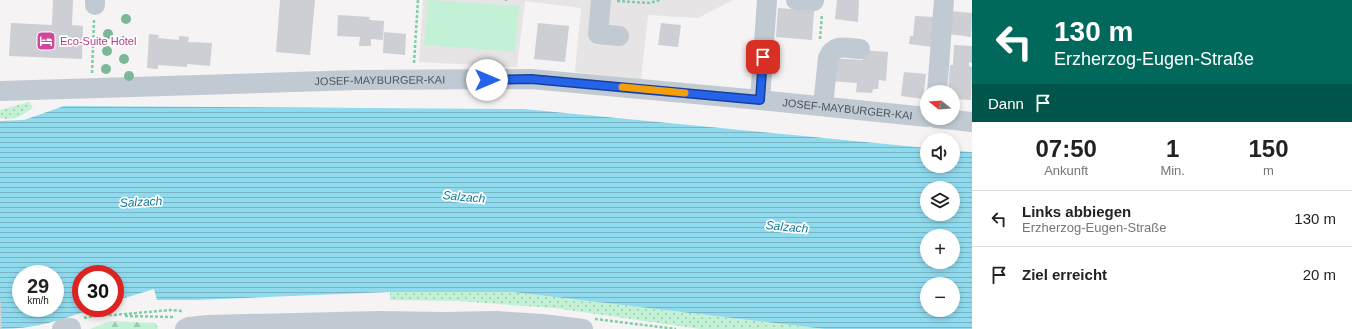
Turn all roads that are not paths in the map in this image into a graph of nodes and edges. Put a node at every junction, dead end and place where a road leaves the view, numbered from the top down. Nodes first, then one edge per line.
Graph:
1 (602, 0) edge
2 (767, 0) edge
3 (944, 0) edge
4 (619, 36) dead end
5 (860, 49) dead end
6 (938, 85) edge
7 (0, 91) edge
8 (760, 100) junction
9 (823, 106) junction
10 (920, 116) edge
11 (960, 121) edge
12 (972, 122) edge
13 (183, 324) edge
14 (443, 325) edge
15 (542, 326) edge
16 (583, 329) edge

1 - 4 street
2 - 8 street
3 - 6 street
5 - 9 street
7 - 8 street, JOSEF-MAYBURGER-KAI
8 - 9 street, JOSEF-MAYBURGER-KAI
9 - 10 street, JOSEF-MAYBURGER-KAI
11 - 12 street
13 - 14 street
14 - 15 street
15 - 16 street

